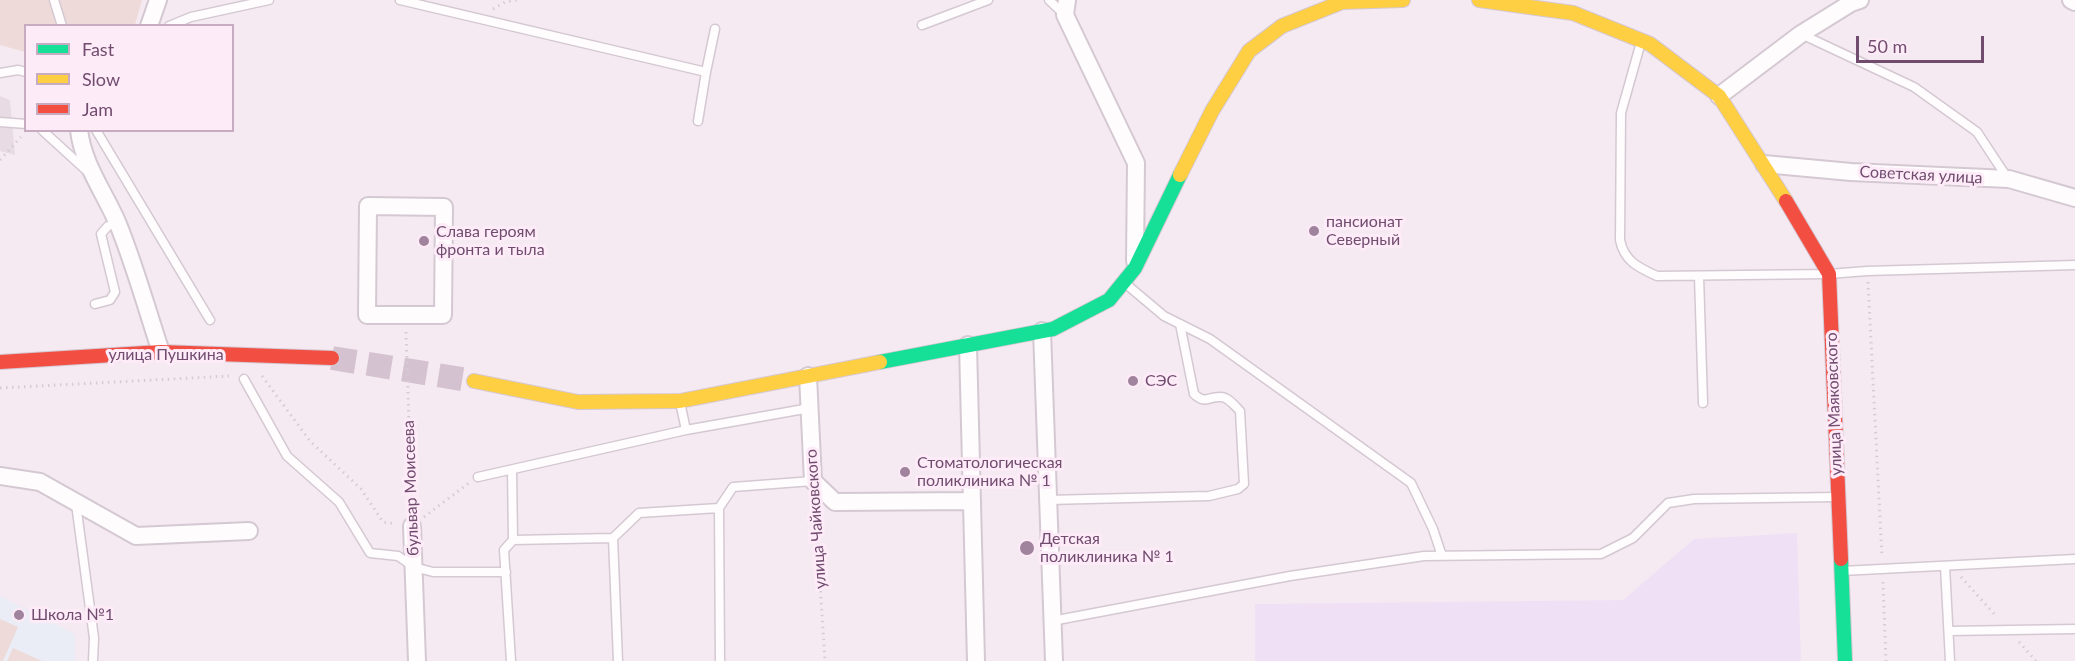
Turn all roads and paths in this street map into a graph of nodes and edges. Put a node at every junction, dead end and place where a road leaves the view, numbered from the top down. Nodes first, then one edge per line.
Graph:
1 (54, 0) edge
2 (158, 0) edge
3 (269, 0) edge
4 (400, 0) edge
5 (517, 0) edge
6 (988, 0) edge
7 (1048, 0) edge
8 (1403, 0) edge
9 (1479, 0) edge
10 (1860, 0) edge
11 (1066, 8) edge
12 (479, 18) junction
13 (61, 24) edge
14 (150, 24) edge
15 (174, 24) edge
16 (922, 25) dead end
17 (716, 30) dead end
18 (1801, 34) junction
19 (1642, 40) junction
20 (24, 72) edge
21 (706, 72) junction
22 (0, 73) edge
23 (1719, 96) junction
24 (698, 121) dead end
25 (0, 122) edge
26 (24, 124) edge
27 (25, 132) edge
28 (45, 132) edge
29 (79, 132) edge
30 (97, 132) edge
31 (0, 160) edge
32 (1764, 164) junction
33 (94, 179) junction
34 (2008, 179) junction
35 (2075, 198) edge
36 (118, 223) junction
37 (2075, 265) edge
38 (1135, 268) junction
39 (1867, 271) junction
40 (1828, 274) junction
41 (1699, 276) junction
42 (1123, 282) junction
43 (95, 304) dead end
44 (405, 315) junction
45 (210, 320) dead end
46 (1180, 324) junction
47 (1042, 331) junction
48 (968, 345) junction
49 (161, 352) junction
50 (332, 358) tunnel mouth
51 (0, 362) edge
52 (261, 375) dead end
53 (808, 376) junction
54 (241, 377) joint
55 (474, 381) tunnel mouth
56 (0, 388) edge
57 (680, 401) junction
58 (1703, 403) dead end
59 (810, 408) junction
60 (686, 430) junction
61 (512, 470) junction
62 (0, 476) edge
63 (478, 477) joint
64 (813, 482) junction
65 (1838, 497) junction
66 (1048, 500) junction
67 (972, 501) junction
68 (76, 502) junction
69 (719, 507) junction
70 (412, 526) junction
71 (249, 531) dead end
72 (614, 538) junction
73 (513, 540) junction
74 (1442, 556) junction
75 (2075, 559) edge
76 (1945, 566) junction
77 (414, 567) junction
78 (1882, 569) junction
79 (1841, 571) junction
80 (506, 572) junction
81 (1946, 576) junction
82 (1052, 621) junction
83 (2075, 629) edge
84 (2008, 630) junction
85 (1949, 631) junction
86 (93, 661) edge
87 (417, 661) edge
88 (511, 661) edge
89 (618, 661) edge
90 (720, 661) edge
91 (825, 661) edge
92 (976, 661) edge
93 (1053, 661) edge
94 (1845, 661) edge
95 (1886, 661) edge
96 (1950, 661) edge
97 (2036, 661) edge

1 - 13 lane
2 - 14 street
3 - 15 lane
4 - 12 lane
5 - 12 path
6 - 16 lane
7 - 11 lane
8 - 38 street
9 - 19 street, улица Маяковского
10 - 18 street
11 - 38 street
12 - 21 lane
17 - 21 lane
18 - 23 street
18 - 34 lane
19 - 23 street, улица Маяковского
19 - 41 lane
20 - 22 lane
21 - 24 lane
23 - 32 street, улица Маяковского
25 - 26 lane
27 - 31 path
28 - 33 lane
29 - 33 street
30 - 45 lane
32 - 34 street, Советская улица
32 - 40 street, улица Маяковского
33 - 36 street
34 - 35 street, Советская улица
36 - 43 lane
36 - 49 street
37 - 39 lane
38 - 42 street
39 - 40 lane
39 - 78 path
40 - 41 lane
40 - 65 street, улица Маяковского
41 - 58 lane
42 - 46 lane
42 - 47 street
44 - 44 street
44 - 70 path, бульвар Моисеева
46 - 66 lane
46 - 74 lane
47 - 48 street
47 - 66 street
48 - 53 street
48 - 67 street
49 - 50 street, улица Пушкина
49 - 51 street, улица Пушкина
52 - 70 path
53 - 57 street
53 - 59 street, улица Чайковского
54 - 56 path
54 - 77 lane
55 - 57 street
57 - 60 lane
59 - 60 lane
59 - 64 street, улица Чайковского
60 - 61 lane
61 - 63 lane
61 - 73 lane
62 - 68 street
63 - 70 path
64 - 67 street
64 - 69 lane
64 - 91 path, улица Чайковского
65 - 74 lane
65 - 79 street, улица Маяковского
66 - 82 street
67 - 92 street
68 - 71 street
68 - 86 lane
69 - 72 lane
69 - 90 lane
70 - 77 street, бульвар Моисеева
72 - 73 lane
72 - 89 lane
73 - 80 lane
74 - 82 lane
75 - 76 lane
76 - 78 lane
76 - 81 lane
77 - 80 lane
77 - 87 street, бульвар Моисеева
78 - 79 lane
78 - 95 path
79 - 94 street, улица Маяковского
80 - 88 lane
81 - 84 path
81 - 85 lane
82 - 93 street
83 - 84 lane
84 - 85 lane
84 - 97 path
85 - 96 lane

